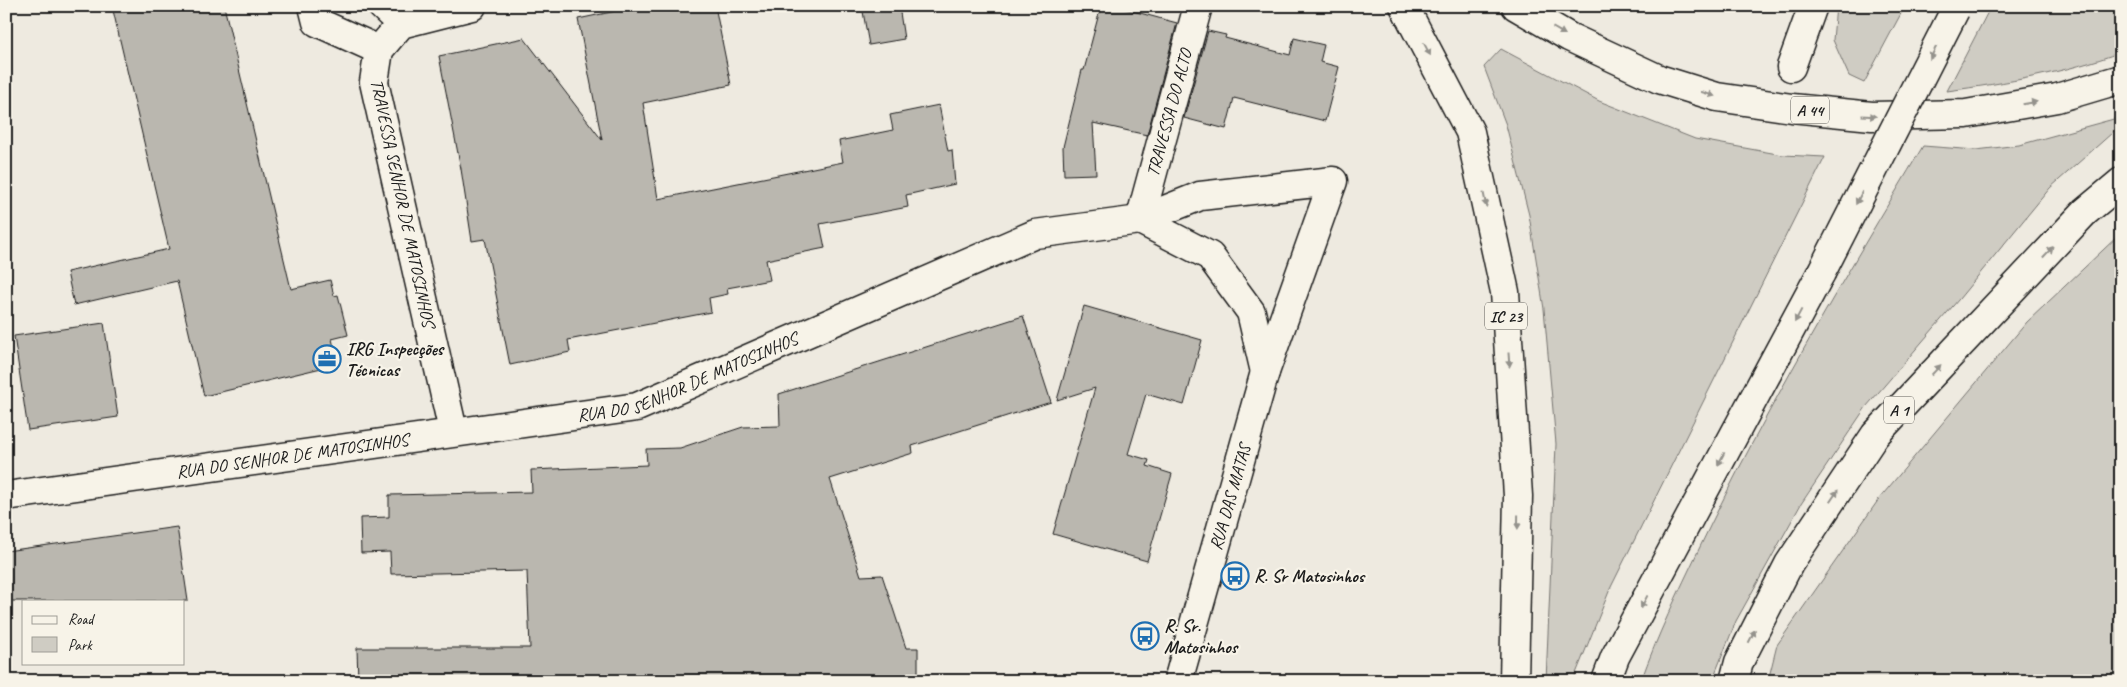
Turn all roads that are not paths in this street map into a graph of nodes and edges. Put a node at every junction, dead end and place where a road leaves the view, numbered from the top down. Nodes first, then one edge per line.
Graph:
1 (313, 6) edge
2 (472, 6) edge
3 (1198, 6) edge
4 (1404, 6) edge
5 (1516, 6) edge
6 (1813, 6) edge
7 (1956, 8) edge
8 (391, 15) edge
9 (379, 50) junction
10 (1791, 67) dead end
11 (2121, 79) edge
12 (2121, 182) edge
13 (1140, 220) junction
14 (1265, 372) junction
15 (453, 431) junction
16 (6, 496) edge
17 (1178, 681) edge
18 (1514, 681) edge
19 (1606, 681) edge
20 (1734, 681) edge

1 - 9 main road
2 - 8 main road
3 - 13 main road, TRAVESSA DO ALTO
4 -> 18 main road, IC 23
5 -> 11 main road, A 44
6 - 10 main road
7 -> 19 main road, bridge
8 - 9 main road
9 - 15 main road, TRAVESSA SENHOR DE MATOSINHOS
20 -> 12 main road, A 1
13 - 14 main road
13 - 14 main road, RUA DO SENHOR DE MATOSINHOS
13 - 15 main road, RUA DO SENHOR DE MATOSINHOS
14 - 17 main road, RUA DAS MATAS
15 - 16 main road, RUA DO SENHOR DE MATOSINHOS

